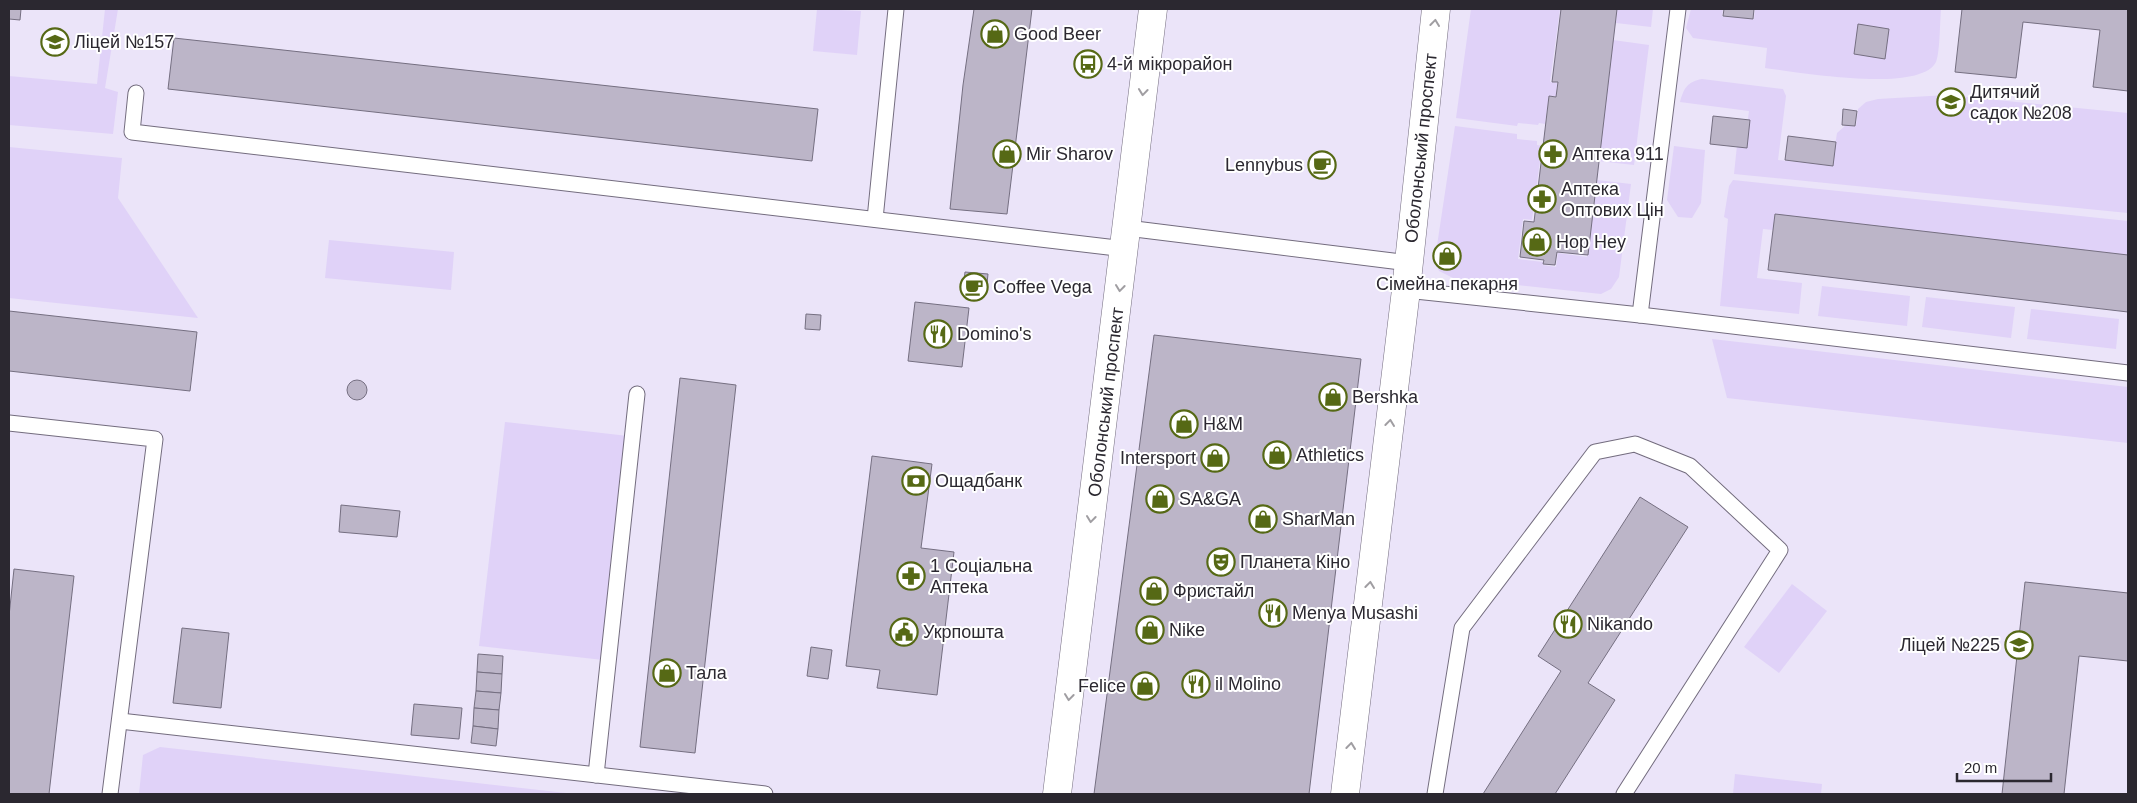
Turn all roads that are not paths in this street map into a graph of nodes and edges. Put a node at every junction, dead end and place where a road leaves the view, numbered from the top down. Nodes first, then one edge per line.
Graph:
1 (896, 9) edge
2 (1153, 9) edge
3 (1436, 9) edge
4 (1678, 9) edge
5 (136, 93) dead end
6 (875, 219) junction
7 (1126, 238) junction
8 (1408, 263) junction
9 (1406, 290) junction
10 (1640, 315) junction
11 (2128, 373) edge
12 (637, 394) dead end
13 (9, 423) edge
14 (120, 721) junction
15 (596, 775) junction
16 (110, 794) edge
17 (765, 794) edge
18 (1057, 794) edge
19 (1345, 794) edge
20 (1435, 794) edge
21 (1624, 794) edge

1 - 6 lane
2 -> 7 main road, Оболонський проспект
8 -> 3 main road, Оболонський проспект
4 - 10 lane
5 - 6 lane
6 - 7 lane
7 - 8 lane
7 -> 18 main road, Оболонський проспект
8 - 9 main road, Оболонський проспект
9 - 10 lane
19 -> 9 main road, Оболонський проспект
10 - 11 lane
12 - 15 lane
13 - 14 lane
14 - 15 lane
14 - 16 lane
15 - 17 lane
20 - 21 lane

